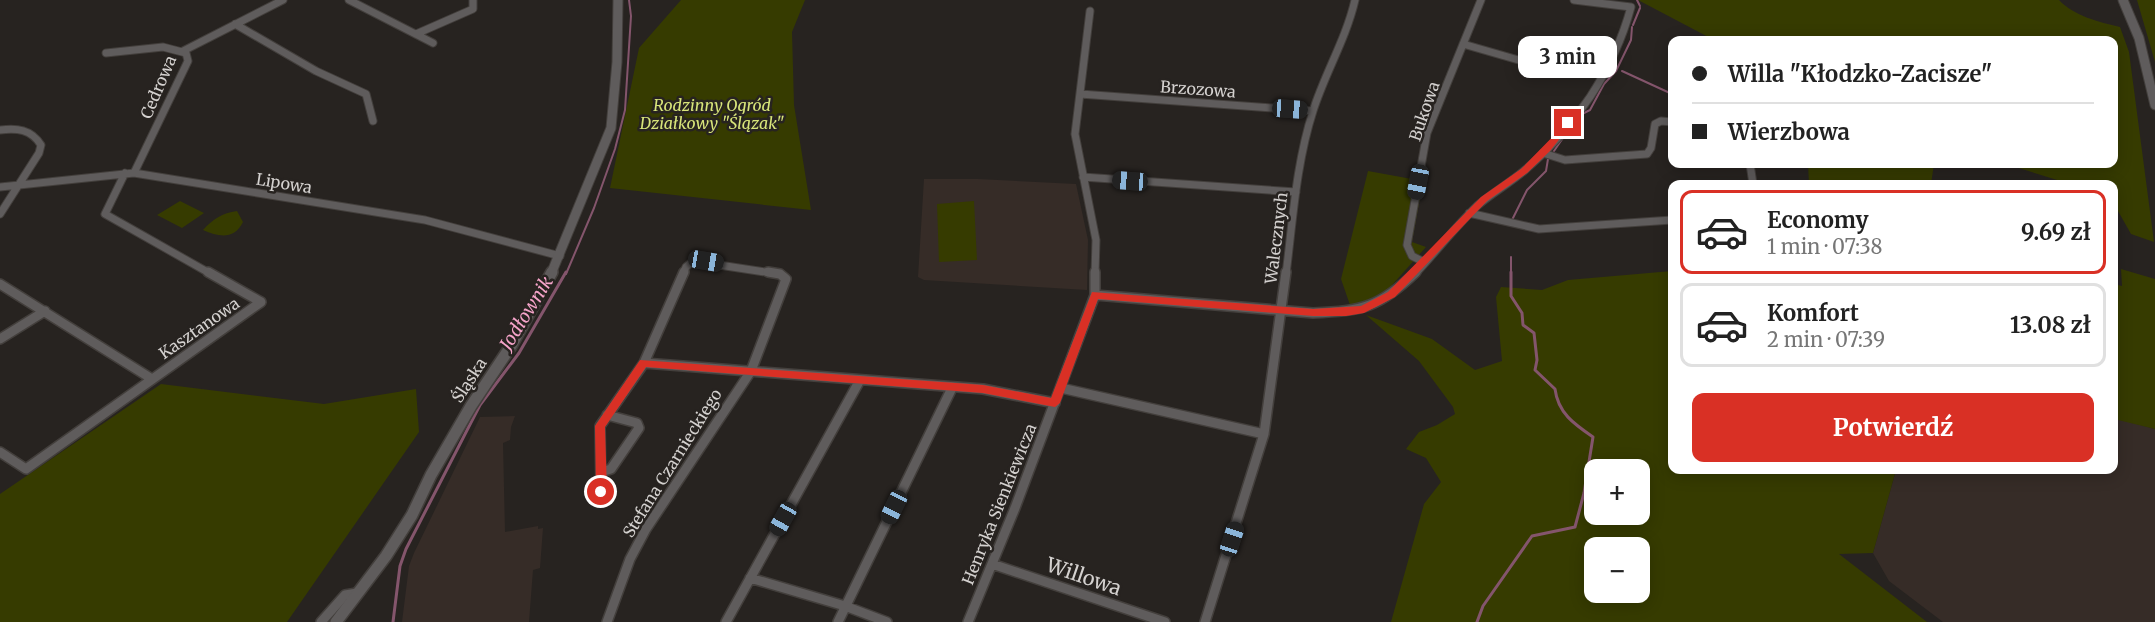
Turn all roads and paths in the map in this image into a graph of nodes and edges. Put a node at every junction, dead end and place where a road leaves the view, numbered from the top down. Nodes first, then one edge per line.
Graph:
1 (283, 0) edge
2 (349, 0) edge
3 (473, 0) edge
4 (618, 0) edge
5 (1355, 0) edge
6 (1481, 0) edge
7 (1574, 0) edge
8 (2123, 0) edge
9 (1629, 4) edge
10 (1090, 11) dead end
11 (235, 24) junction
12 (416, 34) junction
13 (433, 43) dead end
14 (1463, 44) junction
15 (183, 51) junction
16 (106, 53) dead end
17 (1522, 61) dead end
18 (1080, 94) junction
19 (2155, 105) edge
20 (1313, 111) junction
21 (373, 121) dead end
22 (1668, 122) edge
23 (0, 130) edge
24 (1544, 153) junction
25 (129, 173) junction
26 (1083, 177) junction
27 (18, 185) junction
28 (0, 187) edge
29 (1296, 192) junction
30 (1469, 213) junction
31 (0, 214) edge
32 (1668, 220) edge
33 (560, 256) junction
34 (1424, 262) junction
35 (0, 284) edge
36 (1095, 295) junction
37 (1282, 309) junction
38 (45, 311) junction
39 (0, 339) edge
40 (644, 363) junction
41 (751, 370) junction
42 (152, 379) junction
43 (860, 380) junction
44 (952, 388) junction
45 (1060, 388) junction
46 (1055, 403) junction
47 (607, 415) junction
48 (1264, 434) junction
49 (0, 452) edge
50 (601, 472) junction
51 (601, 492) dead end
52 (992, 564) junction
53 (750, 578) junction
54 (357, 594) junction
55 (846, 606) junction
56 (321, 622) edge
57 (336, 622) edge
58 (607, 622) edge
59 (726, 622) edge
60 (838, 622) edge
61 (886, 622) edge
62 (968, 622) edge
63 (1165, 622) edge
64 (1204, 622) edge

1 - 11 street
2 - 12 street
3 - 12 street
4 - 33 street, Śląska
5 - 20 street, Walecznych
6 - 14 street, Bukowa
7 - 9 street
8 - 19 street
9 - 24 street
10 - 18 street, Henryka Sienkiewicza
11 - 15 street
11 - 21 street
12 - 13 street
14 - 17 street
14 - 34 street, Bukowa
15 - 16 street, Cedrowa
15 - 25 street, Cedrowa
18 - 20 street, Brzozowa
18 - 26 street, Henryka Sienkiewicza
20 - 29 street, Walecznych
22 - 24 street
23 - 27 street
24 - 30 street
25 - 27 street, Lipowa
25 - 33 street, Lipowa
25 - 42 street, Kasztanowa
26 - 29 street
26 - 36 street, Henryka Sienkiewicza
27 - 28 street, Lipowa
27 - 31 street
29 - 37 street, Walecznych
30 - 32 street
30 - 34 street
33 - 54 street, Śląska
34 - 37 street
35 - 38 street
36 - 37 street
36 - 45 street, Henryka Sienkiewicza
37 - 48 street, Walecznych
38 - 39 street
38 - 42 street
40 - 41 street
40 - 41 street, Stefana Czarnieckiego
40 - 47 street
41 - 43 street
41 - 58 street, Stefana Czarnieckiego
42 - 49 street, Kasztanowa
43 - 44 street
43 - 53 street
44 - 46 street
44 - 55 street
45 - 46 street, Henryka Sienkiewicza
45 - 48 street
46 - 52 street, Henryka Sienkiewicza
47 - 50 street
47 - 50 street
48 - 64 street, Walecznych
50 - 51 street
52 - 62 street, Henryka Sienkiewicza
52 - 63 street, Willowa
53 - 55 street
53 - 59 street
54 - 56 street
54 - 57 street, Śląska
55 - 60 street
55 - 61 street

